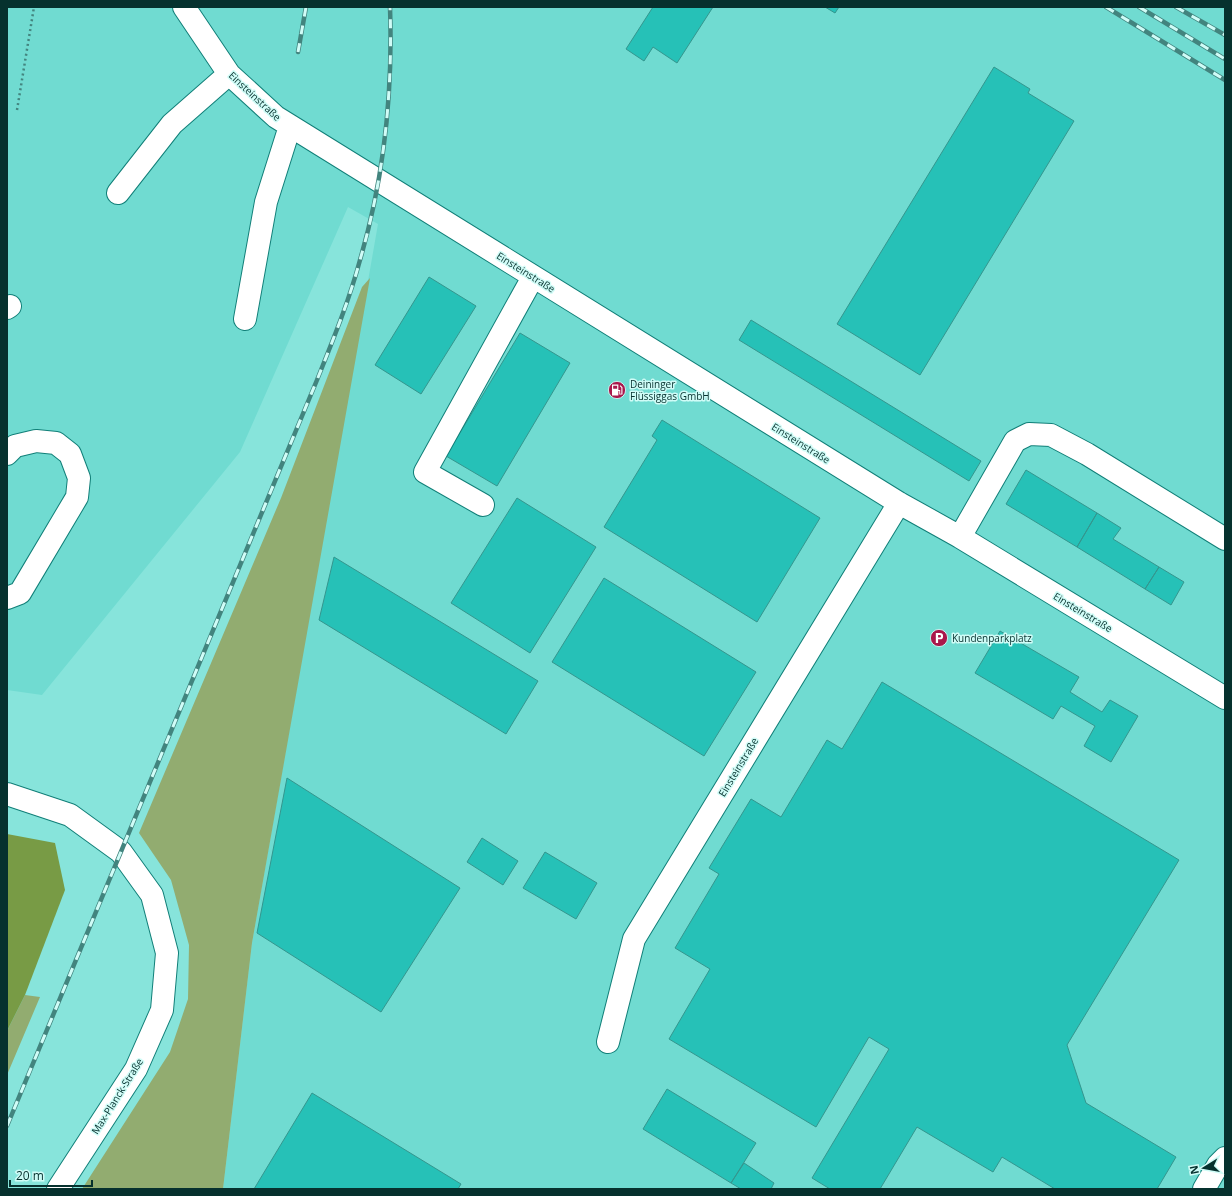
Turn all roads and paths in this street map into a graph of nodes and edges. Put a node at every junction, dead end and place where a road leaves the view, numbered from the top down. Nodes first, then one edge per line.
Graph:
1 (34, 7) edge
2 (184, 7) edge
3 (229, 74) junction
4 (17, 110) dead end
5 (290, 126) junction
6 (118, 193) dead end
7 (534, 277) junction
8 (245, 319) dead end
9 (7, 454) edge
10 (899, 503) junction
11 (483, 505) dead end
12 (960, 537) junction
13 (1225, 539) edge
14 (7, 598) edge
15 (1225, 698) edge
16 (7, 794) edge
17 (608, 1042) dead end
18 (1225, 1158) edge
19 (58, 1189) edge
20 (1204, 1189) edge

1 - 4 path
2 - 3 street, Einsteinstraße
3 - 5 street, Einsteinstraße
3 - 6 street
5 - 7 street, Einsteinstraße
5 - 8 street
7 - 10 street, Einsteinstraße
7 - 11 street
9 - 14 street
10 - 12 street, Einsteinstraße
10 - 17 street, Einsteinstraße
12 - 13 street
12 - 15 street, Einsteinstraße
16 - 19 street, Max-Planck-Straße
18 - 20 street

